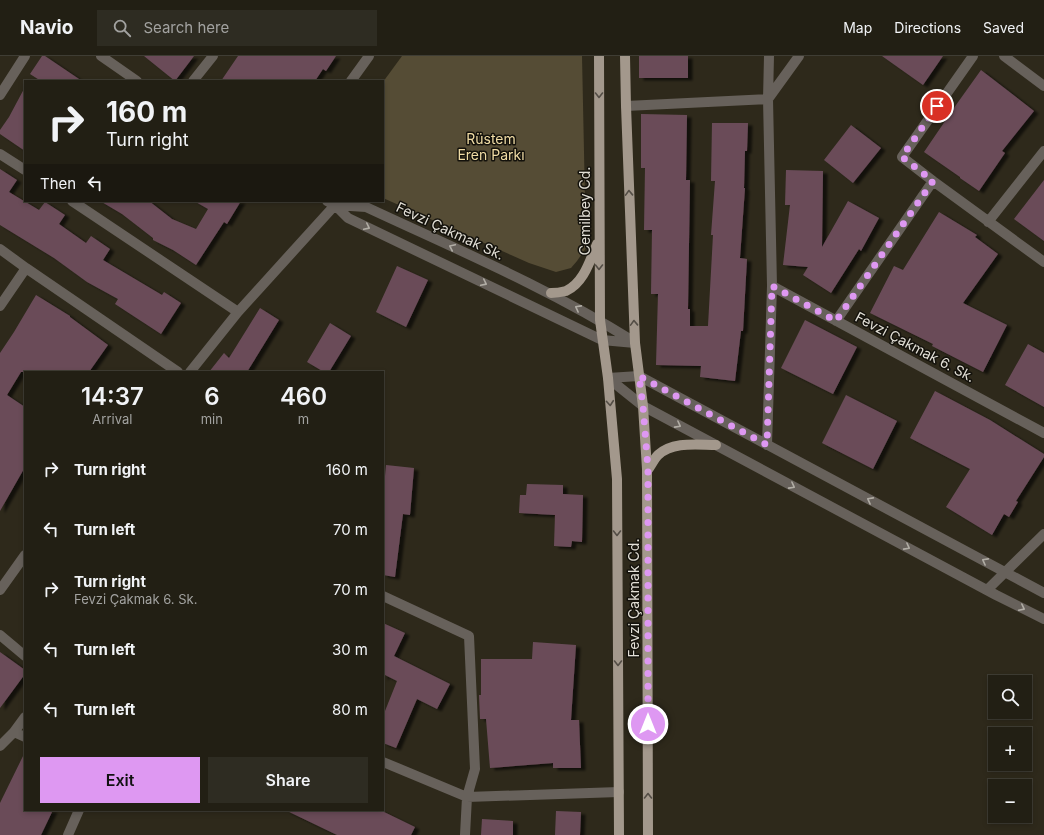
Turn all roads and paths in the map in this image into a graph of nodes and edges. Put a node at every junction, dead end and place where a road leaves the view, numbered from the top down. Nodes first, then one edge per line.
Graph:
1 (26, 56) edge
2 (101, 56) edge
3 (213, 56) edge
4 (369, 56) edge
5 (599, 56) edge
6 (625, 56) edge
7 (769, 56) edge
8 (799, 56) edge
9 (973, 56) edge
10 (1004, 56) edge
11 (136, 80) edge
12 (194, 80) edge
13 (352, 80) edge
14 (1044, 86) edge
15 (0, 95) edge
16 (768, 99) junction
17 (626, 106) junction
18 (1044, 151) edge
19 (0, 154) edge
20 (24, 169) edge
21 (933, 181) junction
22 (73, 202) edge
23 (331, 203) edge
24 (988, 222) junction
25 (599, 238) junction
26 (0, 249) edge
27 (1044, 262) edge
28 (26, 268) junction
29 (772, 286) junction
30 (551, 293) junction
31 (0, 306) edge
32 (238, 312) junction
33 (600, 320) junction
34 (836, 321) junction
35 (602, 340) junction
36 (635, 343) junction
37 (606, 365) joint
38 (177, 371) edge
39 (191, 371) edge
40 (639, 376) junction
41 (608, 378) junction
42 (643, 406) junction
43 (1044, 432) edge
44 (716, 445) junction
45 (767, 445) junction
46 (647, 471) junction
47 (1044, 534) edge
48 (24, 556) edge
49 (1006, 572) junction
50 (0, 590) edge
51 (987, 590) junction
52 (1044, 593) edge
53 (384, 596) edge
54 (1044, 619) edge
55 (0, 636) edge
56 (24, 655) edge
57 (24, 718) edge
58 (14, 732) junction
59 (24, 737) edge
60 (0, 746) edge
61 (384, 762) edge
62 (619, 792) junction
63 (467, 797) junction
64 (79, 811) edge
65 (68, 835) edge
66 (465, 835) edge
67 (619, 835) edge
68 (648, 835) edge

1 - 15 street
2 - 11 street
3 - 12 street
4 - 13 street
5 -> 25 main road, Cemilbey Cd.
6 - 17 main road
7 - 16 street
8 - 16 street
9 - 21 street
10 - 14 street
16 - 17 street
16 - 29 street
36 -> 17 main road
18 - 24 street
19 - 20 street
21 - 24 street
21 - 34 street
22 - 32 street
30 -> 23 street, Fevzi Çakmak Sk.
23 - 32 street
23 -> 35 street
24 - 27 street
25 - 30 main road
25 -> 33 main road, Cemilbey Cd.
26 - 28 street
28 - 31 street
28 - 38 street
29 - 34 street, Fevzi Çakmak 6. Sk.
29 - 45 street
33 -> 30 street, Fevzi Çakmak Sk.
32 - 39 street
33 - 35 main road, Cemilbey Cd.
33 - 36 street, Fevzi Çakmak Sk.
34 - 43 street, Fevzi Çakmak 6. Sk.
35 - 36 street
35 - 37 main road, Cemilbey Cd.
36 - 40 main road, Fevzi Çakmak Cd.
37 - 41 main road, Fevzi Çakmak Cd.
40 - 41 street
40 - 42 main road, Fevzi Çakmak Cd.
40 - 45 street
41 - 42 street
41 -> 62 main road, Fevzi Çakmak Cd.
42 -> 44 street
42 - 46 main road, Fevzi Çakmak Cd.
44 - 46 main road
44 -> 51 street
49 -> 45 street
68 -> 46 main road, Fevzi Çakmak Cd.
47 - 49 street
48 - 50 street
49 - 51 street
49 - 52 street
51 -> 54 street
53 - 63 street
55 - 56 street
57 - 58 street
58 - 59 street
58 - 60 street
61 - 63 street
62 - 63 street
62 - 67 main road, Fevzi Çakmak Cd.
63 - 66 street
64 - 65 street

